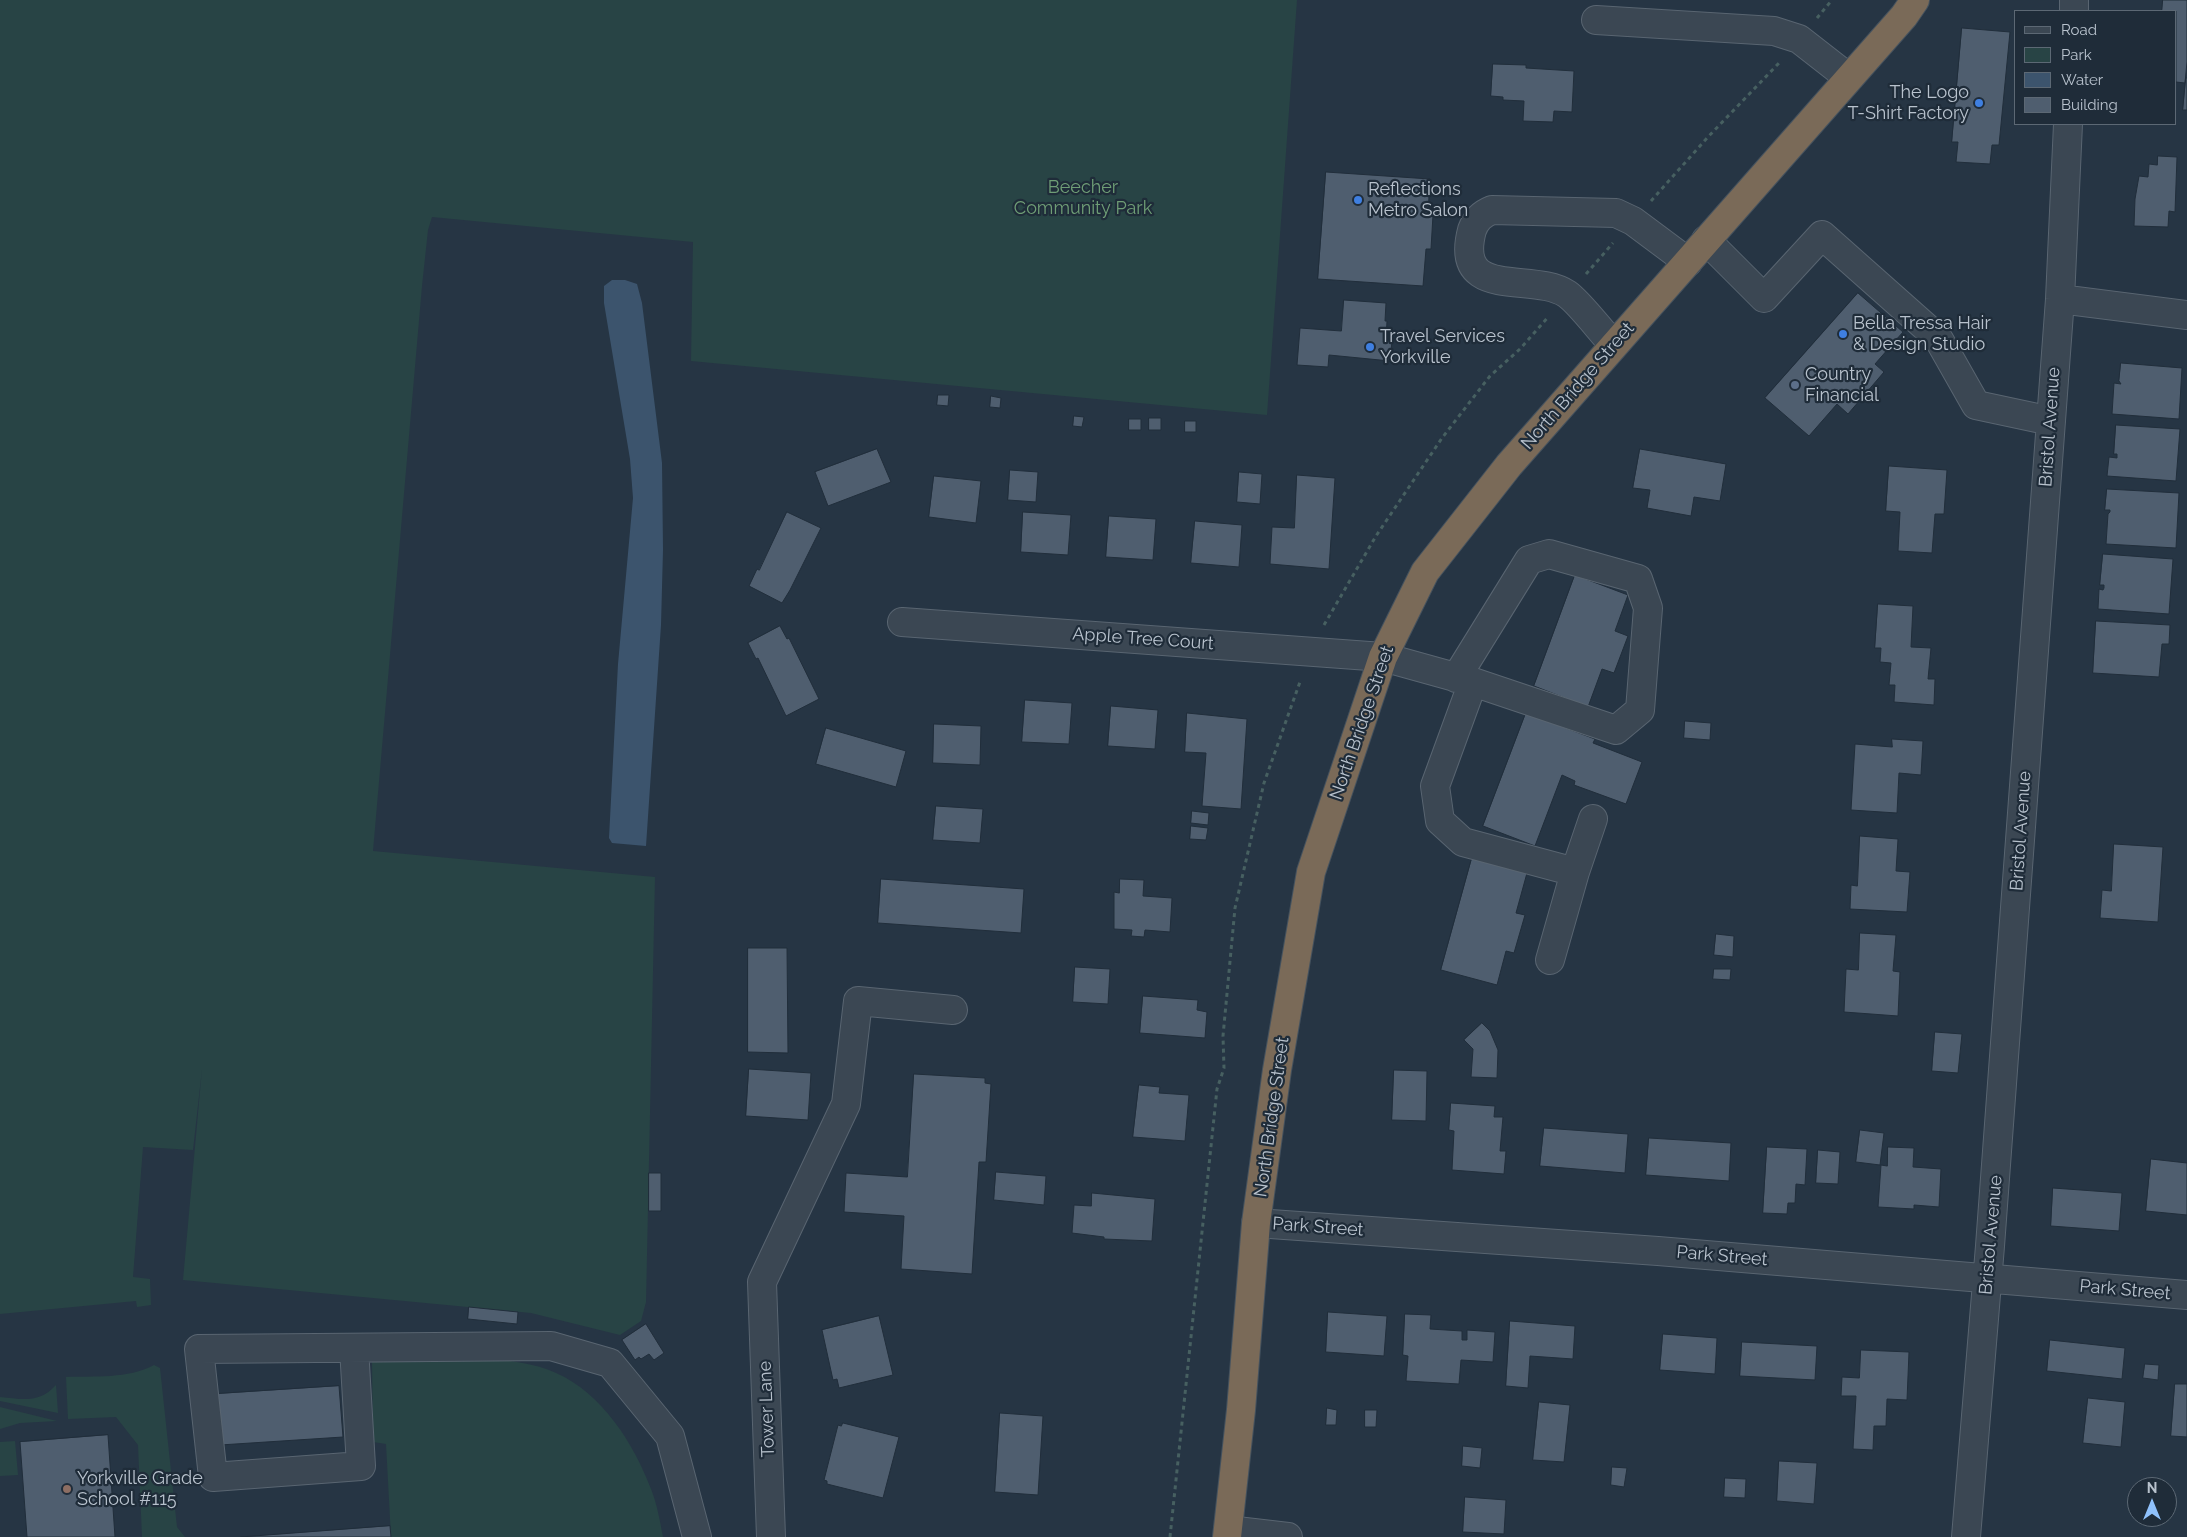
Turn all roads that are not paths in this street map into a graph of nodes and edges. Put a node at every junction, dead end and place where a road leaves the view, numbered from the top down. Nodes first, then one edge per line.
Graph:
1 (1915, 0) edge
2 (1596, 20) dead end
3 (1849, 78) junction
4 (2068, 125) edge
5 (1706, 240) junction
6 (1688, 262) junction
7 (2060, 299) junction
8 (2187, 315) edge
9 (1614, 345) junction
10 (2051, 421) junction
11 (902, 622) dead end
12 (1383, 657) junction
13 (1465, 680) junction
14 (1593, 819) dead end
15 (1575, 872) junction
16 (1550, 960) dead end
17 (953, 1010) dead end
18 (1256, 1222) junction
19 (1987, 1277) junction
20 (2187, 1295) edge
21 (354, 1348) junction
22 (1227, 1533) edge
23 (697, 1537) edge
24 (771, 1537) edge
25 (1288, 1537) edge
26 (1966, 1537) edge

1 - 3 highway, North Bridge Street
2 - 3 street
3 - 5 highway, North Bridge Street
4 - 7 street, Bristol Avenue
5 - 6 highway, North Bridge Street
5 - 10 street
6 - 9 highway, North Bridge Street
6 - 9 street
7 - 8 street
7 - 10 street, Bristol Avenue
9 - 12 highway, North Bridge Street
10 - 19 street, Bristol Avenue
11 - 12 street, Apple Tree Court
12 - 13 street, Apple Tree Court
12 - 18 highway, North Bridge Street
13 - 13 street, Apple Tree Court
13 - 15 street
14 - 15 street
15 - 16 street
17 - 24 street, Tower Lane
18 - 19 street, Park Street
18 - 22 highway, North Bridge Street
19 - 20 street, Park Street
19 - 26 street, Bristol Avenue
21 - 21 street
21 - 23 street
22 - 25 street

